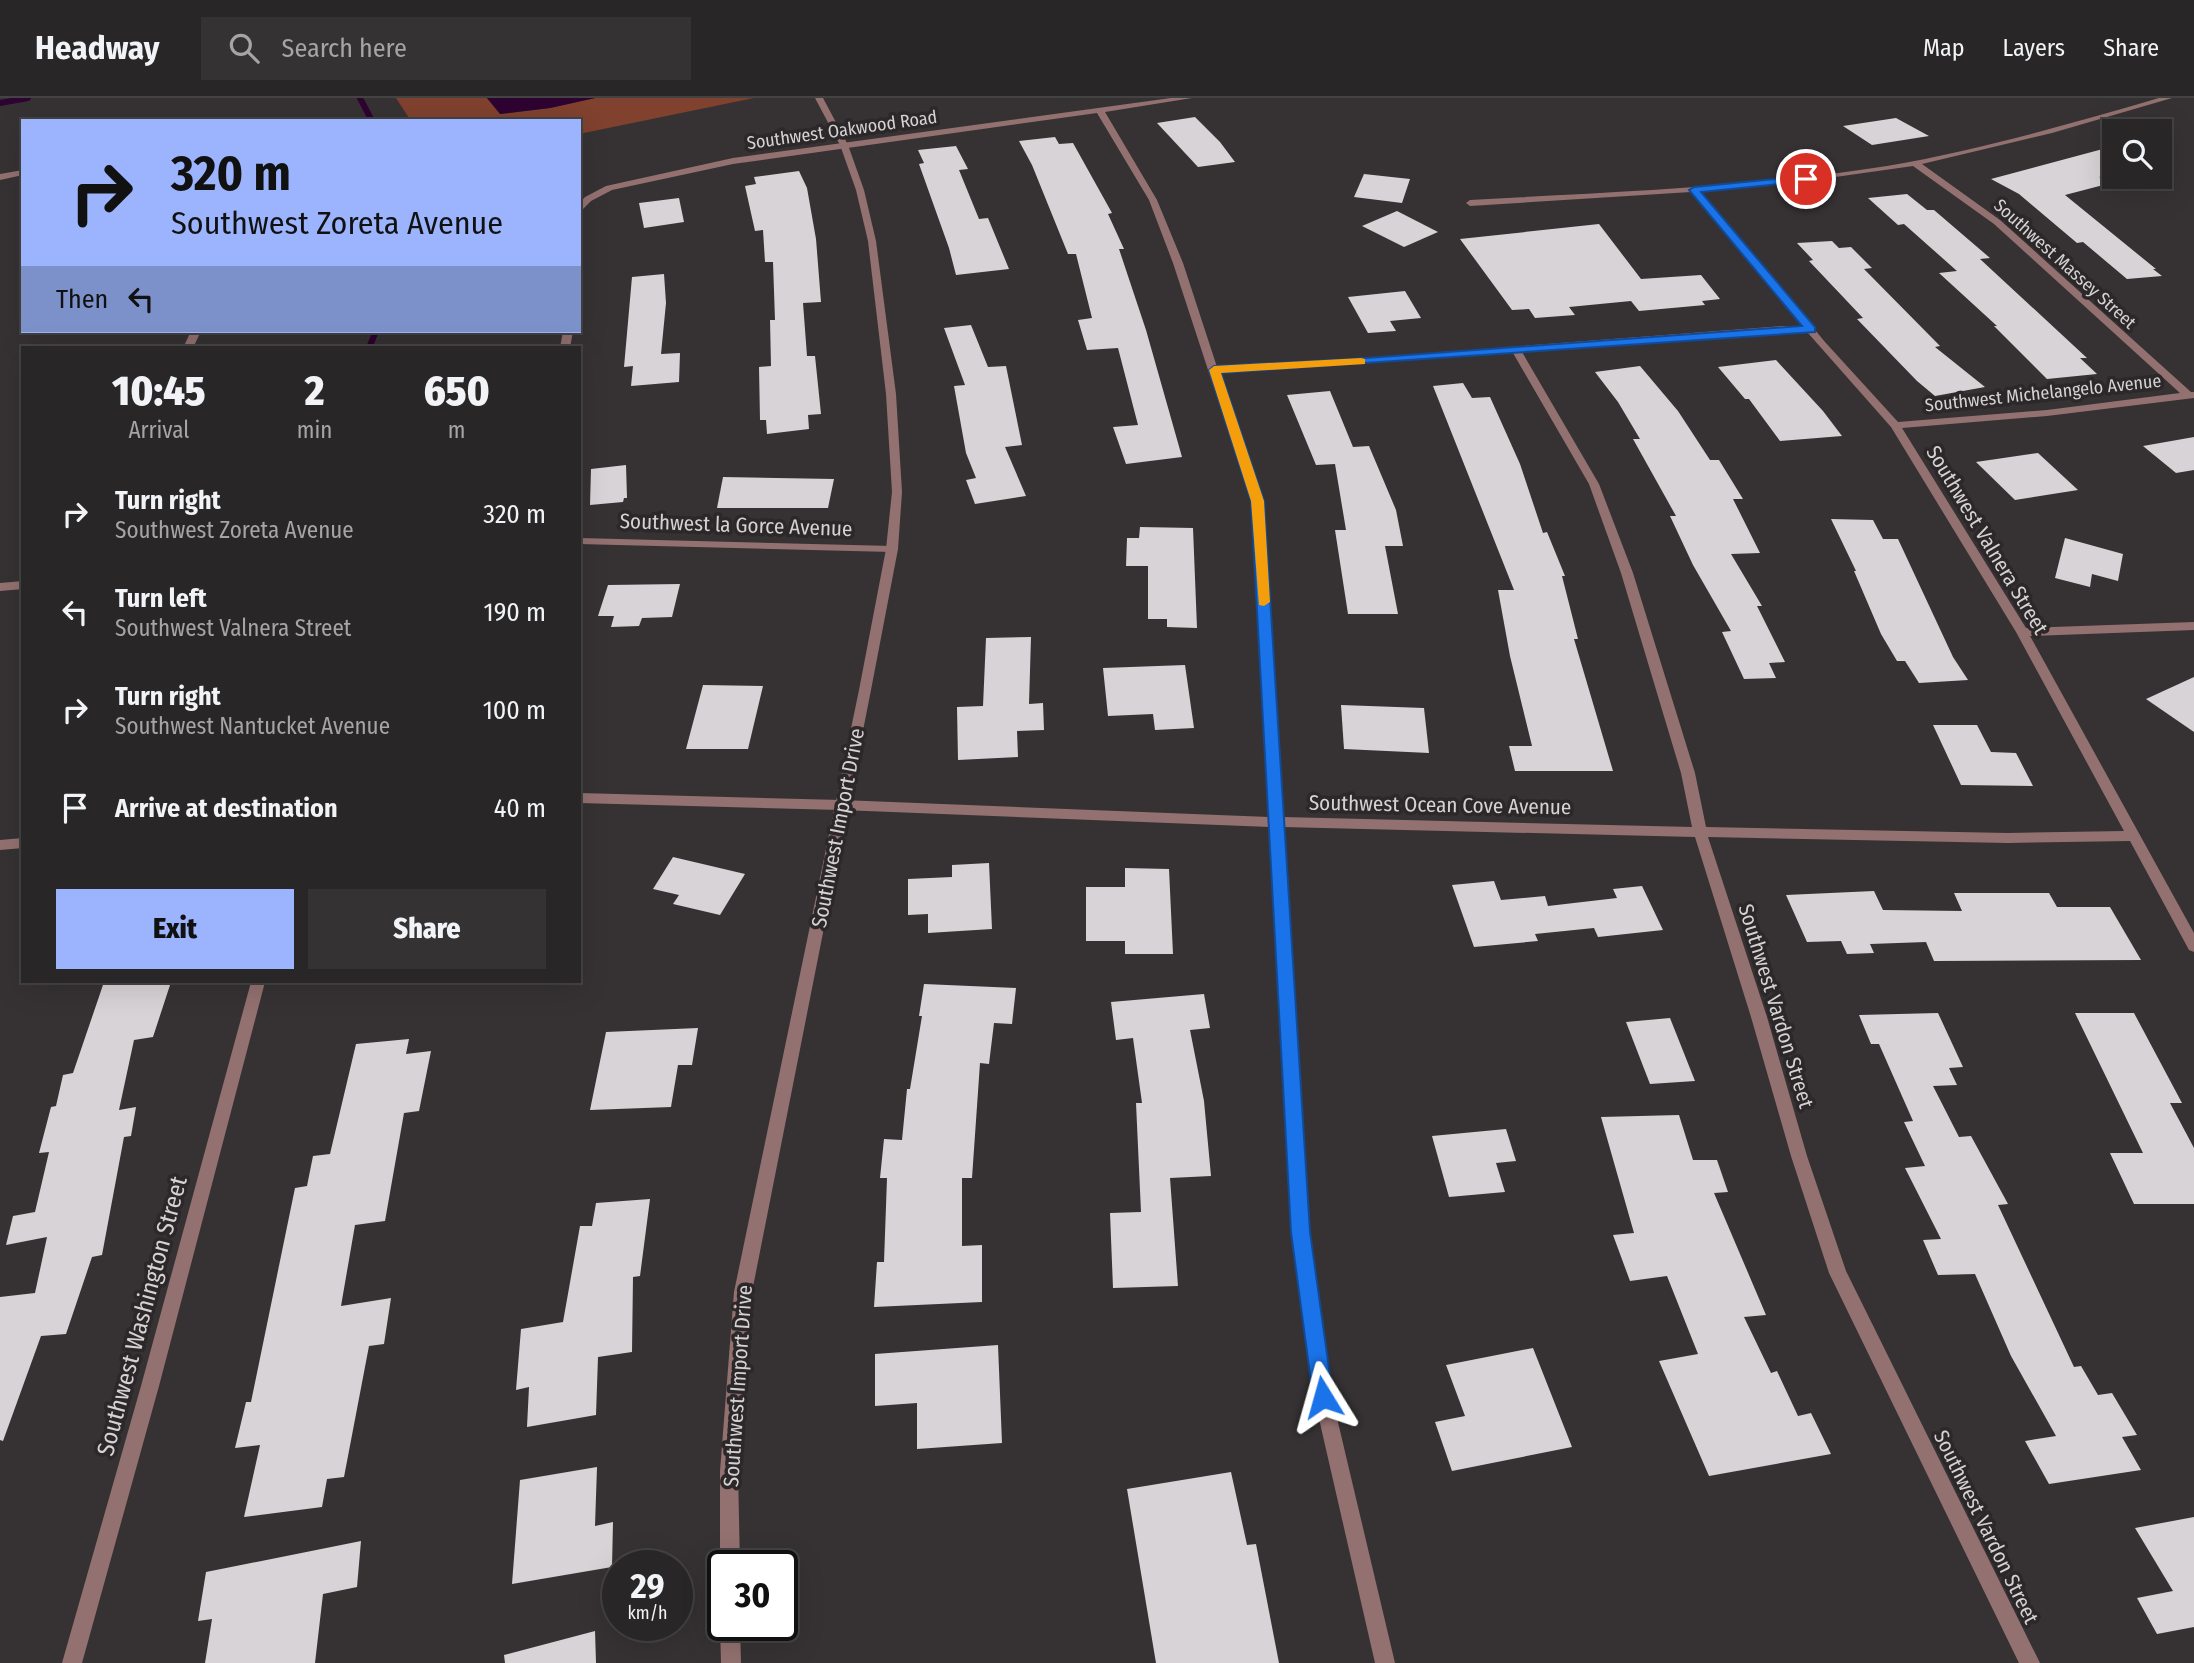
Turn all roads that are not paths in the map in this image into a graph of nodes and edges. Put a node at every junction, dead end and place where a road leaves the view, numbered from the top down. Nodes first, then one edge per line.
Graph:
1 (819, 98) edge
2 (1188, 98) edge
3 (2168, 98) edge
4 (1100, 111) junction
5 (844, 145) junction
6 (1915, 163) junction
7 (21, 172) edge
8 (0, 177) edge
9 (1694, 190) junction
10 (1470, 203) dead end
11 (581, 208) edge
12 (1811, 330) junction
13 (1516, 350) junction
14 (1214, 370) junction
15 (2191, 395) edge
16 (1895, 425) junction
17 (581, 541) edge
18 (892, 549) junction
19 (21, 585) edge
20 (0, 587) edge
21 (2194, 626) edge
22 (2022, 632) junction
23 (581, 798) edge
24 (841, 805) junction
25 (1275, 822) junction
26 (1700, 832) junction
27 (2133, 836) junction
28 (21, 843) edge
29 (0, 845) edge
30 (2194, 946) edge
31 (258, 983) edge
32 (730, 1550) edge
33 (730, 1641) edge
34 (72, 1663) edge
35 (731, 1663) edge
36 (1385, 1663) edge
37 (2030, 1663) edge

1 - 5 street, Southwest Import Drive
2 - 4 street, Southwest Oakwood Road
3 - 6 street
4 - 5 street, Southwest Oakwood Road
4 - 14 street
5 - 11 street, Southwest Oakwood Road
5 - 18 street, Southwest Import Drive
6 - 9 street
6 - 15 street, Southwest Massey Street
7 - 8 street
9 - 10 street
9 - 12 street, Southwest Valnera Street
12 - 13 street
12 - 16 street, Southwest Valnera Street
13 - 14 street
13 - 26 street, Southwest Vardon Street
14 - 25 street
15 - 16 street, Southwest Michelangelo Avenue
16 - 22 street, Southwest Valnera Street
17 - 18 street, Southwest la Gorce Avenue
18 - 24 street, Southwest Import Drive
19 - 20 street
21 - 22 street
22 - 27 street, Southwest Valnera Street
23 - 24 street, Southwest Ocean Cove Avenue
24 - 25 street, Southwest Ocean Cove Avenue
24 - 32 street, Southwest Import Drive
25 - 26 street, Southwest Ocean Cove Avenue
25 - 36 street
26 - 27 street, Southwest Ocean Cove Avenue
26 - 37 street, Southwest Vardon Street
27 - 30 street, Southwest Valnera Street
28 - 29 street
31 - 34 street, Southwest Washington Street
33 - 35 street

